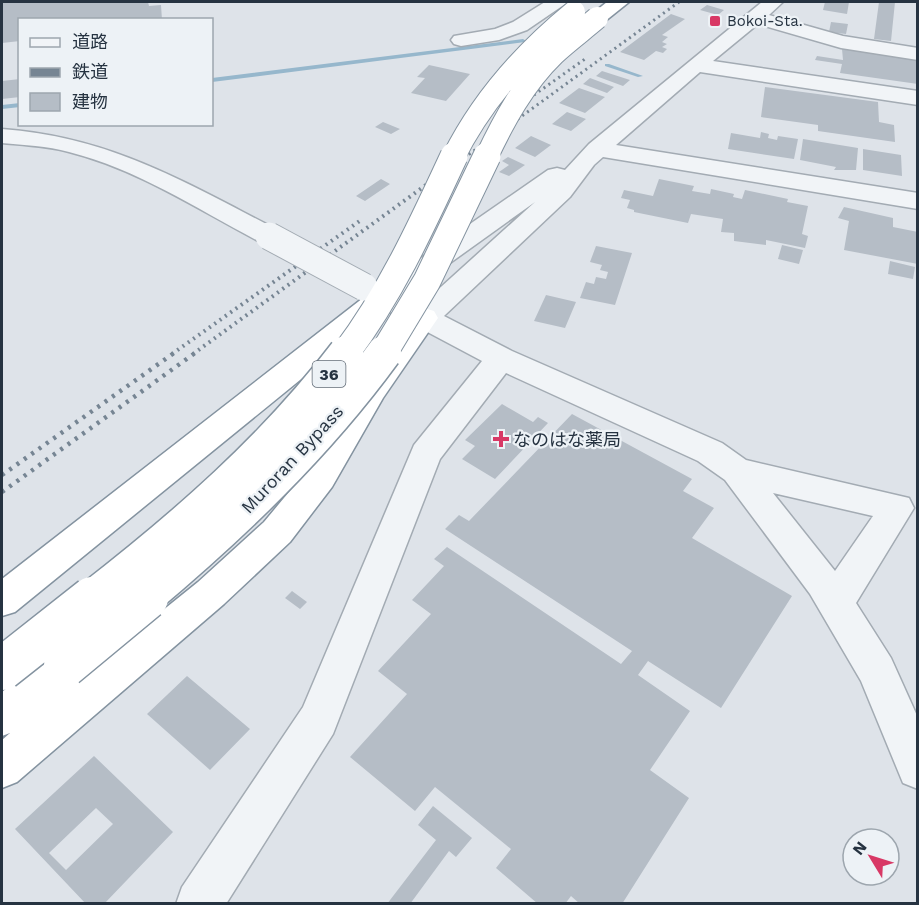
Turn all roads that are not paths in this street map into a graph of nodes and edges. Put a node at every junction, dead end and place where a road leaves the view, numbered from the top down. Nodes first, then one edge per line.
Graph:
1 (773, 2) edge
2 (588, 7) edge
3 (754, 17) junction
4 (461, 40) dead end
5 (918, 54) edge
6 (695, 65) junction
7 (918, 98) edge
8 (2, 136) edge
9 (591, 155) junction
10 (918, 201) edge
11 (373, 292) junction
12 (424, 318) junction
13 (501, 358) junction
14 (737, 471) junction
15 (2, 600) edge
16 (835, 603) junction
17 (2, 669) edge
18 (2, 717) edge
19 (2, 766) edge
20 (918, 768) edge
21 (199, 903) edge

1 - 3 street
2 - 4 street
2 - 17 highway, Muroran Bypass / 36, bridge
2 - 18 highway, Muroran Bypass / 36, bridge
3 - 5 street
3 - 6 street
6 - 7 street
6 - 9 street
8 - 11 street, bridge
9 - 10 street
9 - 11 street
9 - 12 street
11 - 12 street
11 - 15 highway
12 - 13 street
12 - 19 highway
13 - 14 street
13 - 21 street
14 - 16 street
14 - 16 street
16 - 20 street

